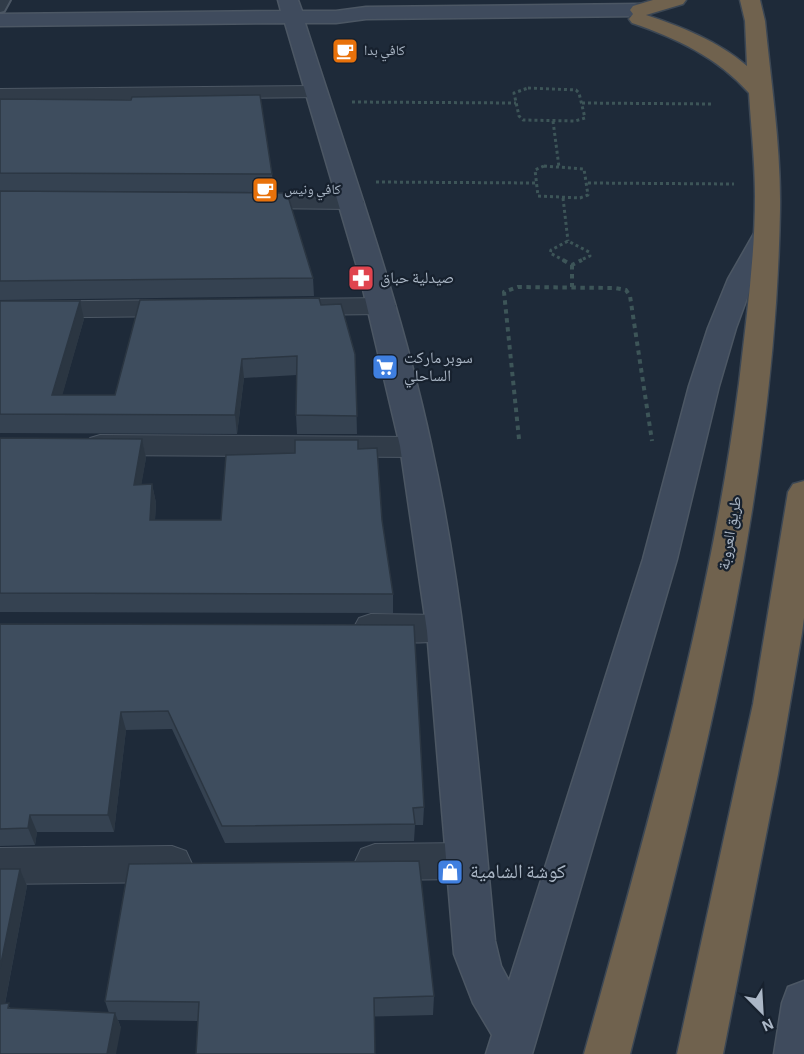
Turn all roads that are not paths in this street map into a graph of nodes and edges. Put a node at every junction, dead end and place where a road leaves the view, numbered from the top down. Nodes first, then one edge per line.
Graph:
1 (5, 0) edge
2 (676, 0) edge
3 (750, 0) edge
4 (0, 9) edge
5 (291, 9) edge
6 (640, 15) junction
7 (0, 20) edge
8 (760, 92) junction
9 (0, 95) edge
10 (317, 97) junction
11 (349, 192) junction
12 (223, 201) edge
13 (765, 235) junction
14 (383, 306) junction
15 (275, 307) edge
16 (204, 308) edge
17 (0, 310) edge
18 (71, 445) edge
19 (416, 447) junction
20 (804, 492) edge
21 (339, 627) edge
22 (445, 628) junction
23 (467, 861) junction
24 (336, 863) edge
25 (204, 864) edge
26 (0, 866) edge
27 (804, 1003) edge
28 (513, 1042) edge
29 (607, 1054) edge
30 (700, 1054) edge
31 (797, 1054) edge

1 - 4 lane
2 - 6 highway
3 - 8 highway, طريق العروبة
5 - 6 street
5 - 7 street
5 - 10 street
6 - 8 highway
8 - 13 highway, طريق العروبة
9 - 10 street
10 - 11 street
11 - 12 street
11 - 14 street
13 - 28 street
13 - 29 highway, طريق العروبة
14 - 15 street
14 - 19 street
16 - 17 street
18 - 19 street
19 - 22 street
20 - 30 highway
21 - 22 street
22 - 23 street
23 - 24 street
23 - 28 street
25 - 26 street
27 - 31 street

